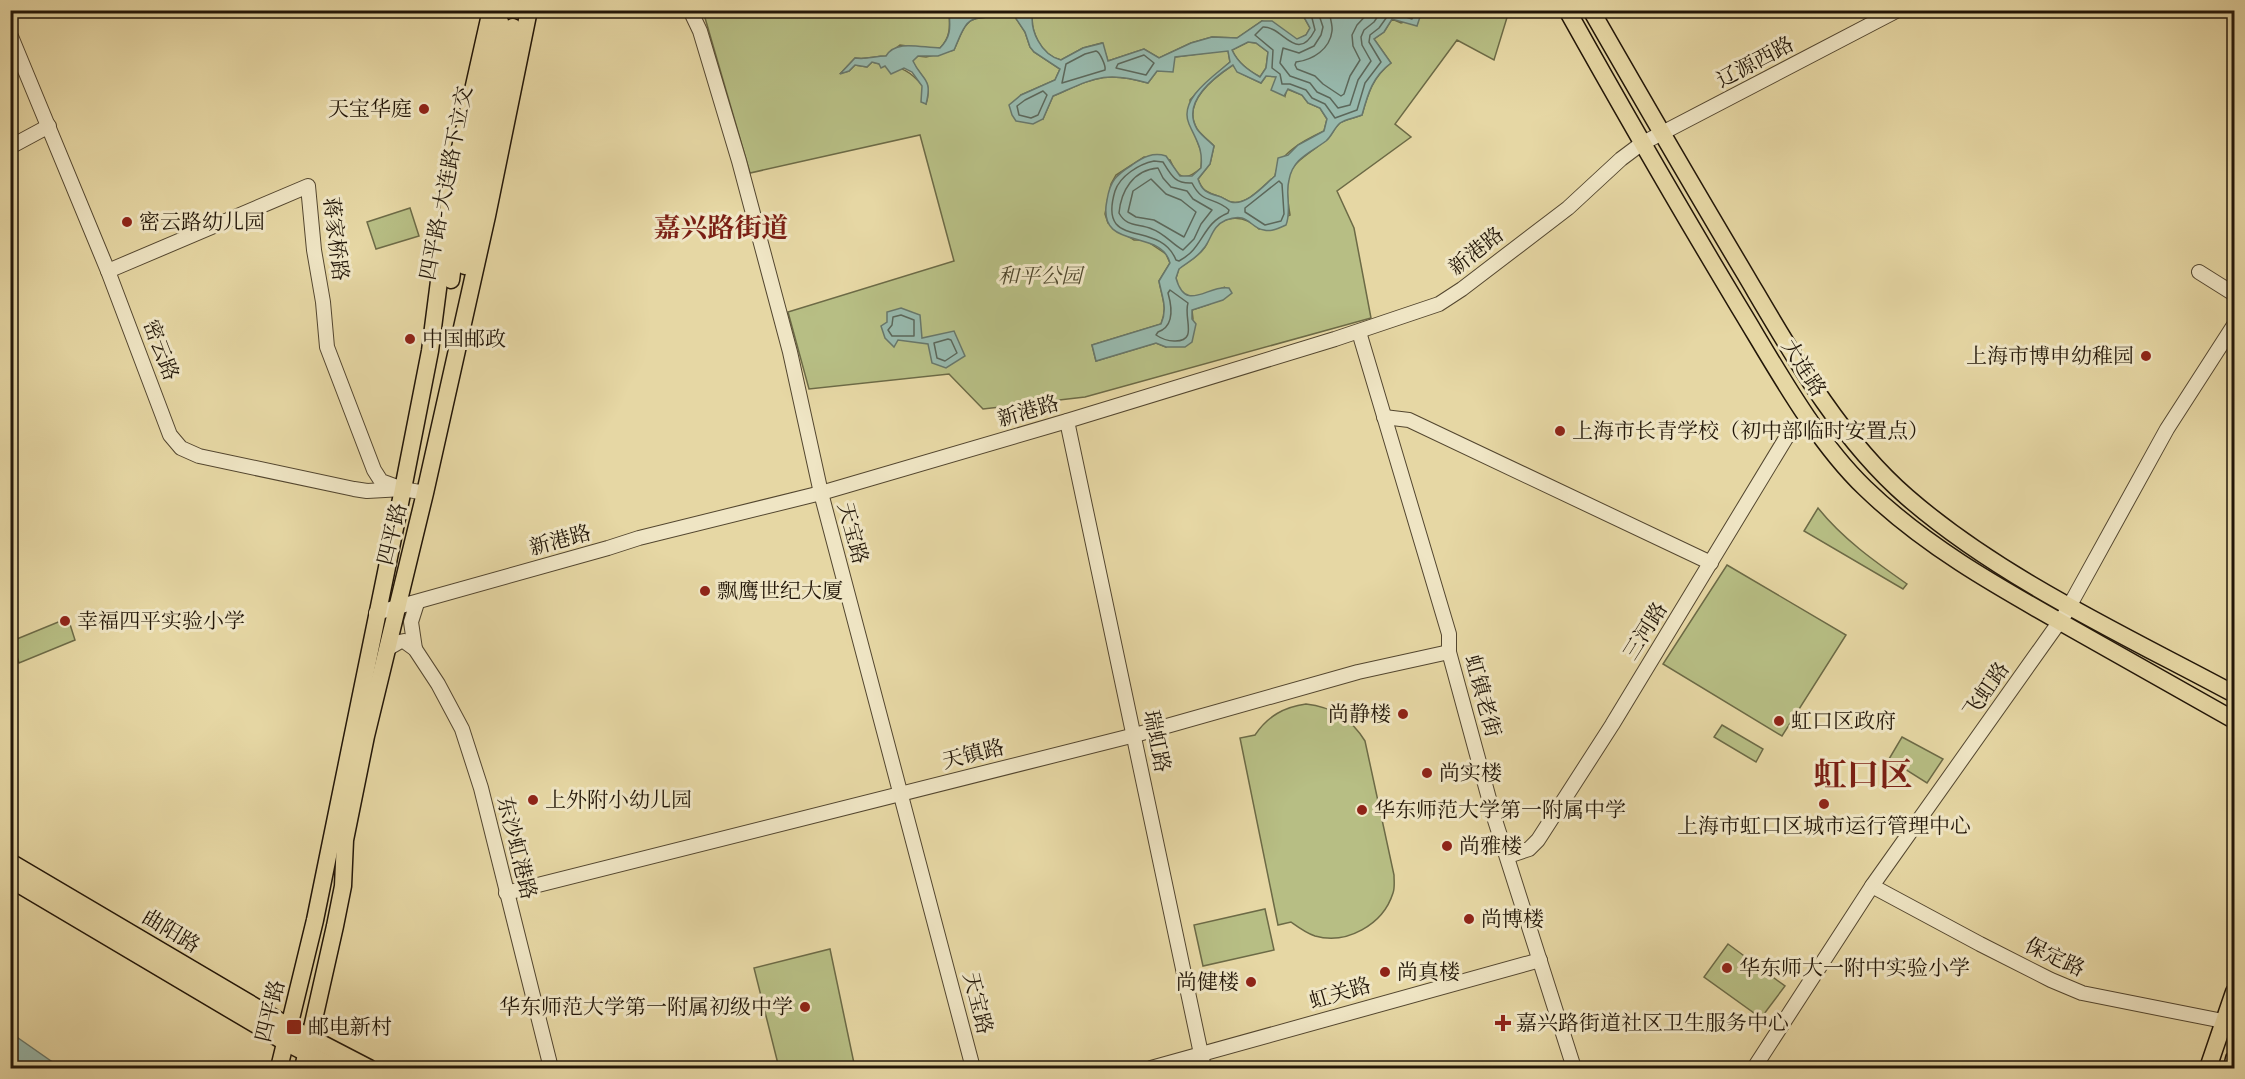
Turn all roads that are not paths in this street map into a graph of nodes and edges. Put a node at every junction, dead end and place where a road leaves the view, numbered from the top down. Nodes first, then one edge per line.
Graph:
1 (529, 10) edge
2 (690, 10) edge
3 (1568, 10) edge
4 (1591, 10) edge
5 (1898, 10) edge
6 (501, 20) edge
7 (10, 34) edge
8 (49, 126) junction
9 (1662, 134) junction
10 (1641, 144) junction
11 (10, 147) edge
12 (108, 271) junction
13 (2199, 272) dead end
14 (2235, 294) edge
15 (2235, 325) edge
16 (1359, 332) junction
17 (456, 349) junction
18 (1384, 417) junction
19 (1810, 420) junction
20 (1067, 421) junction
21 (403, 489) junction
22 (821, 493) junction
23 (425, 494) junction
24 (1711, 563) junction
25 (417, 603) junction
26 (2070, 606) junction
27 (396, 608) junction
28 (376, 613) junction
29 (2060, 622) junction
30 (387, 649) junction
31 (415, 649) junction
32 (1449, 652) junction
33 (2235, 694) edge
34 (2206, 704) junction
35 (2235, 720) edge
36 (2235, 730) edge
37 (1135, 735) junction
38 (900, 794) junction
39 (1508, 856) junction
40 (10, 862) edge
41 (10, 879) edge
42 (1872, 886) junction
43 (506, 893) junction
44 (1540, 960) junction
45 (2235, 992) edge
46 (2229, 1023) edge
47 (287, 1034) junction
48 (306, 1053) edge
49 (2235, 1059) edge
50 (1203, 1061) edge
51 (279, 1068) edge
52 (336, 1068) edge
53 (369, 1068) edge
54 (551, 1068) edge
55 (973, 1068) edge
56 (1151, 1068) edge
57 (1574, 1068) edge
58 (1754, 1068) edge
59 (2208, 1068) edge
60 (2232, 1068) edge

1 - 17 main road, 四平路
2 - 22 street, 天宝路
3 - 10 main road, 大连路
4 - 9 main road, 大连路
5 - 9 street, 辽源西路
6 - 17 main road, 四平路-大连路下立交
6 - 21 main road, 四平路
7 - 8 street, 密云路
8 - 11 street
8 - 12 street, 密云路
9 - 10 street, 辽源西路
9 - 26 main road, 大连路
10 - 16 street, 新港路
10 - 19 main road, 大连路
12 - 21 street, 密云路
12 - 21 street, 蒋家桥路
13 - 14 street
15 - 26 street, 飞虹路
16 - 18 street, 虹镇老街
16 - 20 street, 新港路
17 - 23 main road, 四平路
18 - 24 street
18 - 32 street, 虹镇老街
19 - 24 street, 三河路
19 - 29 main road, 大连路
20 - 22 street, 新港路
20 - 37 street, 瑞虹路
21 - 23 street, 密云路
21 - 28 main road, 四平路
22 - 25 street, 新港路
22 - 38 street, 天宝路
23 - 27 main road, 四平路
24 - 39 street, 三河路
25 - 27 street, 新港路
25 - 31 street, 东沙虹港路
26 - 29 street, 飞虹路
26 - 33 main road, 大连路
27 - 28 street, 新港路
27 - 30 main road, 四平路
28 - 47 main road, 四平路
29 - 34 main road, 大连路
29 - 42 street, 飞虹路
30 - 31 street
30 - 48 main road, 四平路
31 - 43 street, 东沙虹港路
32 - 37 street, 天镇路
32 - 39 street, 虹镇老街
34 - 35 main road, 大连路
34 - 36 main road
37 - 38 street, 天镇路
37 - 50 street, 瑞虹路
38 - 43 street, 天镇路
38 - 55 street, 天宝路
39 - 44 street, 虹镇老街
40 - 47 main road, 曲阳路
41 - 47 main road, 曲阳路
42 - 46 street, 保定路
42 - 58 street, 飞虹路
43 - 54 street, 东沙虹港路
44 - 50 street, 虹关路
44 - 57 street, 虹镇老街
45 - 46 main road
46 - 59 main road
47 - 48 main road, 曲阳路
47 - 51 main road, 四平路
48 - 52 main road
48 - 53 main road
49 - 60 main road
50 - 56 street, 虹关路

